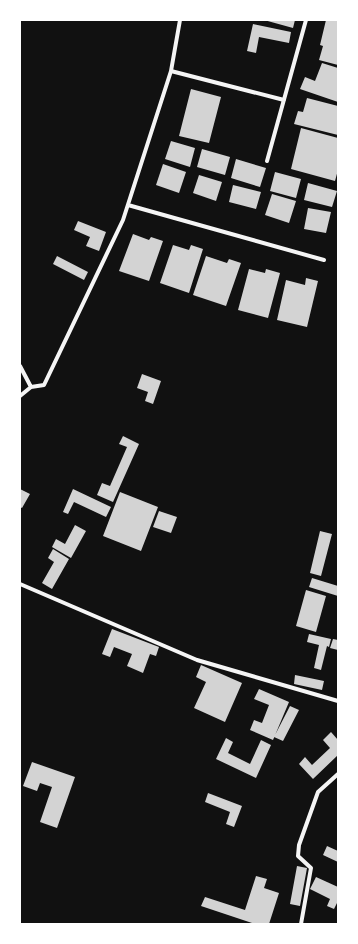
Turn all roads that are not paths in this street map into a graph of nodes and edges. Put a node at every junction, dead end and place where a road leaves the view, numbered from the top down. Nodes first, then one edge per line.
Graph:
1 (180, 20) edge
2 (306, 20) edge
3 (171, 71) junction
4 (284, 100) junction
5 (267, 161) dead end
6 (128, 205) junction
7 (324, 260) dead end
8 (20, 366) edge
9 (31, 387) junction
10 (20, 396) edge
11 (20, 584) edge
12 (338, 701) edge
13 (338, 774) edge
14 (301, 924) edge

1 - 3 street
2 - 4 street
3 - 4 street
3 - 6 street
4 - 5 street
6 - 7 street
6 - 9 street
8 - 9 street
9 - 10 street
11 - 12 street
13 - 14 street

